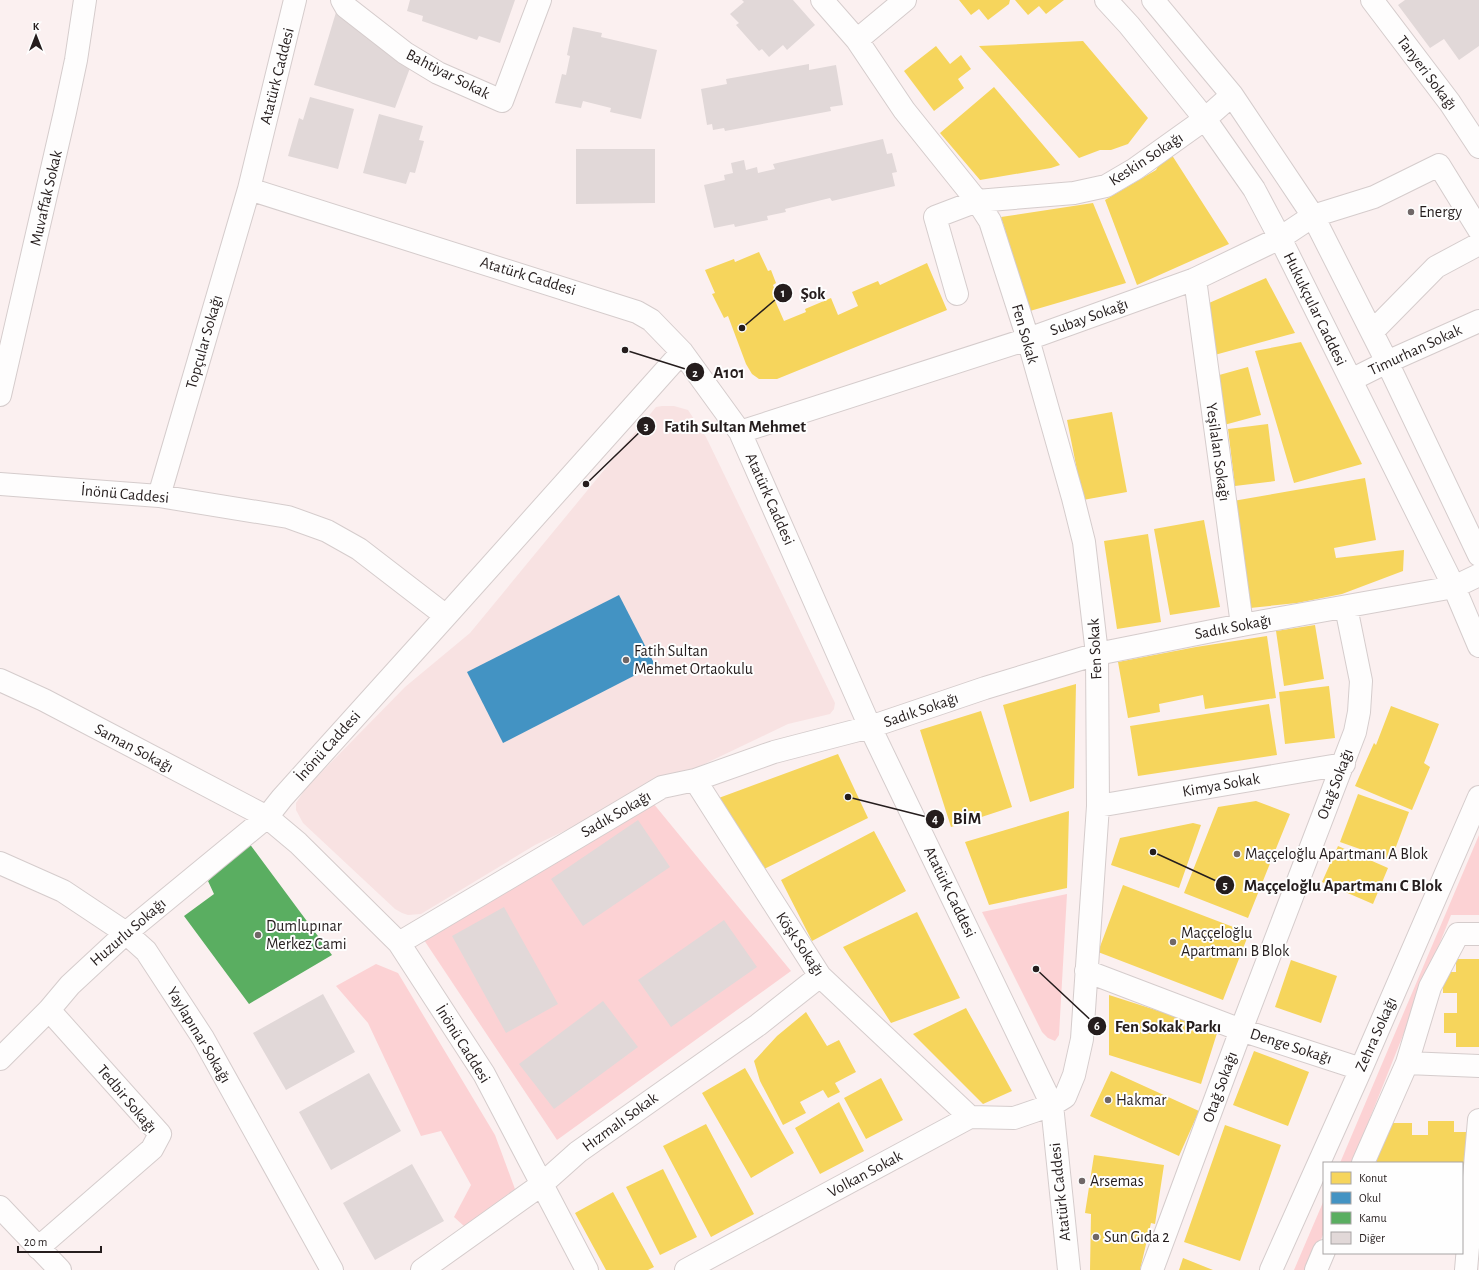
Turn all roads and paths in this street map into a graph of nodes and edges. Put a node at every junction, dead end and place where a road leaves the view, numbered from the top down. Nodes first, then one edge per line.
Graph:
1 (85, 0) edge
2 (295, 0) edge
3 (342, 0) edge
4 (540, 0) edge
5 (822, 0) edge
6 (905, 0) edge
7 (1106, 0) edge
8 (1153, 0) edge
9 (1372, 0) edge
10 (856, 40) junction
11 (1232, 95) junction
12 (1205, 119) junction
13 (1479, 147) edge
14 (249, 189) junction
15 (977, 201) junction
16 (1313, 216) junction
17 (1479, 230) edge
18 (1280, 238) junction
19 (1479, 244) edge
20 (1195, 279) junction
21 (957, 294) dead end
22 (1479, 321) edge
23 (1372, 332) junction
24 (1028, 339) junction
25 (682, 352) junction
26 (1387, 362) junction
27 (1351, 380) junction
28 (0, 395) edge
29 (740, 432) junction
30 (0, 484) edge
31 (159, 496) junction
32 (1479, 555) edge
33 (1479, 575) edge
34 (1454, 587) junction
35 (1346, 607) junction
36 (446, 616) junction
37 (1242, 624) junction
38 (1479, 646) edge
39 (1097, 654) junction
40 (0, 680) edge
41 (870, 727) junction
42 (1344, 764) junction
43 (695, 780) junction
44 (1479, 797) edge
45 (1098, 806) junction
46 (267, 817) junction
47 (0, 863) edge
48 (126, 933) junction
49 (1479, 934) edge
50 (399, 943) junction
51 (1086, 971) junction
52 (820, 976) junction
53 (49, 1010) junction
54 (1241, 1030) junction
55 (0, 1058) edge
56 (1407, 1063) junction
57 (1479, 1066) edge
58 (1361, 1069) junction
59 (1052, 1105) junction
60 (970, 1117) junction
61 (1479, 1120) edge
62 (1363, 1162) edge
63 (541, 1185) junction
64 (0, 1207) edge
65 (38, 1248) junction
66 (1323, 1253) edge
67 (1063, 1269) edge
68 (60, 1270) edge
69 (332, 1270) edge
70 (422, 1270) edge
71 (587, 1270) edge
72 (686, 1270) edge
73 (1152, 1270) edge
74 (1270, 1270) edge
75 (1316, 1270) edge
76 (1466, 1270) edge

1 - 28 street, Muvaffak Sokak
2 - 14 street, Atatürk Caddesi
3 - 4 street, Bahtiyar Sokak
5 - 10 street, Fen Sokak
6 - 10 street
7 - 12 street, Hukukçular Caddesi
8 - 11 street
9 - 13 street, Tanyeri Sokağı
10 - 15 street, Fen Sokak
11 - 12 street, Keskin Sokağı
11 - 16 street
12 - 15 street, Keskin Sokağı
12 - 18 street, Hukukçular Caddesi
14 - 25 street, Atatürk Caddesi
14 - 31 street, Topçular Sokağı
15 - 21 street, Keskin Sokağı
15 - 24 street, Fen Sokak
16 - 17 street, Subay Sokağı
16 - 18 street, Subay Sokağı
16 - 23 street
18 - 20 street, Subay Sokağı
18 - 27 street, Hukukçular Caddesi
19 - 23 street
20 - 24 street, Subay Sokağı
20 - 37 street, Yeşilalan Sokağı
22 - 26 street, Timurhan Sokak
23 - 26 street
24 - 29 street, Subay Sokağı
24 - 39 street, Fen Sokak
25 - 29 street, Atatürk Caddesi
25 - 36 street
26 - 27 street, Timurhan Sokak
26 - 32 street
27 - 34 street, Hukukçular Caddesi
29 - 41 street, Atatürk Caddesi
30 - 31 street, İnönü Caddesi
31 - 36 street, İnönü Caddesi
33 - 34 street, Sadık Sokağı
34 - 35 street, Sadık Sokağı
34 - 38 street, Hukukçular Caddesi
35 - 37 street, Sadık Sokağı
35 - 42 street, Otağ Sokağı
36 - 46 street, İnönü Caddesi
37 - 39 street, Sadık Sokağı
39 - 41 street, Sadık Sokağı
39 - 45 street, Fen Sokak
40 - 46 street, Saman Sokağı
41 - 43 street, Sadık Sokağı
41 - 59 street, Atatürk Caddesi
42 - 45 street, Kimya Sokak
42 - 54 street, Otağ Sokağı
43 - 50 street, Sadık Sokağı
43 - 52 street, Köşk Sokağı
44 - 58 street, Zehra Sokağı
45 - 51 street, Fen Sokak
46 - 48 street, Huzurlu Sokağı
46 - 50 street, İnönü Caddesi
47 - 48 street, Yaylapınar Sokağı
48 - 53 street, Huzurlu Sokağı
48 - 69 street, Yaylapınar Sokağı
49 - 56 street
50 - 63 street, İnönü Caddesi
51 - 54 street, Denge Sokağı
51 - 59 street, Fen Sokak
52 - 60 street, Köşk Sokağı
52 - 63 street, Hızmalı Sokak
53 - 55 street, Huzurlu Sokağı
53 - 65 street, Tedbir Sokağı
54 - 58 street, Denge Sokağı
54 - 73 street, Otağ Sokağı
56 - 57 street
56 - 62 street
58 - 74 street, Zehra Sokağı
59 - 60 street, Volkan Sokak
59 - 67 street, Atatürk Caddesi
60 - 72 street, Volkan Sokak
61 - 76 street
63 - 70 street, Hızmalı Sokak
63 - 71 street, İnönü Caddesi
64 - 65 street
65 - 68 street
66 - 75 street

